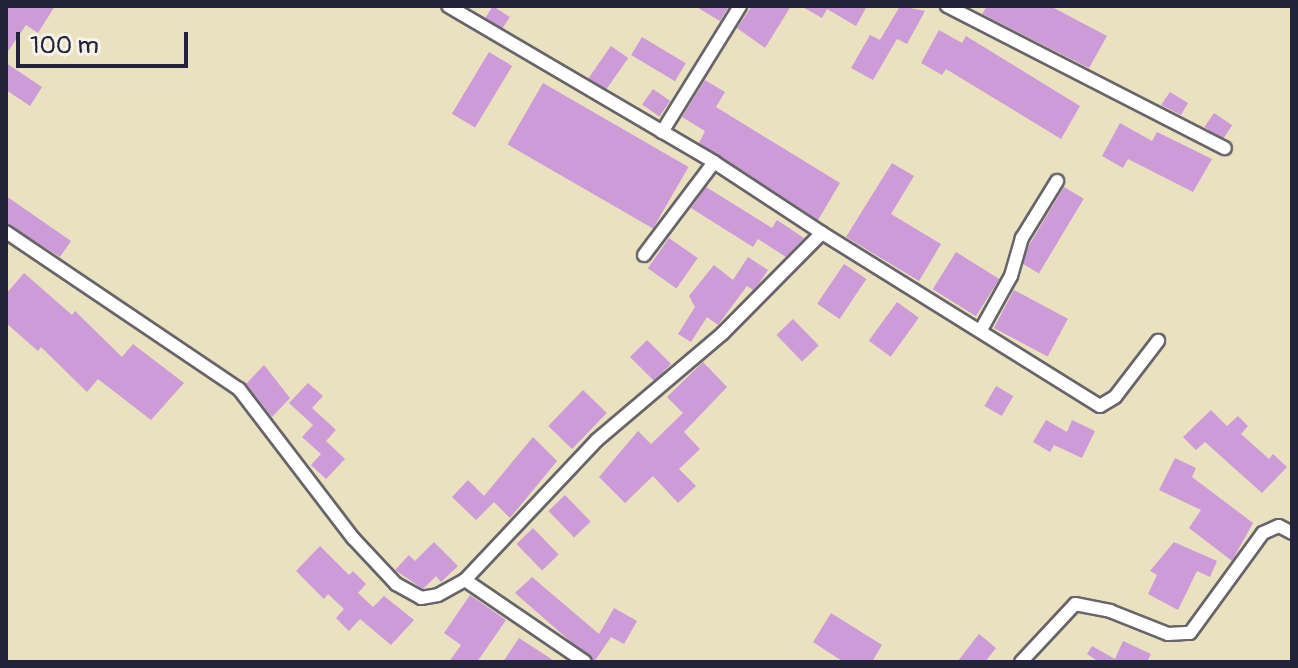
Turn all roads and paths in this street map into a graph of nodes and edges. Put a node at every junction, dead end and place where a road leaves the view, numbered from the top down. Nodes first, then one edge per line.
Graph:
1 (448, 6) edge
2 (740, 6) edge
3 (947, 6) edge
4 (662, 132) junction
5 (1225, 148) dead end
6 (714, 162) junction
7 (1057, 181) dead end
8 (6, 232) edge
9 (822, 233) junction
10 (644, 255) dead end
11 (982, 328) junction
12 (1158, 341) dead end
13 (1292, 533) edge
14 (465, 580) junction
15 (576, 660) edge
16 (1021, 662) edge

1 - 4 street
2 - 4 street
3 - 5 street
4 - 6 street
6 - 9 street
6 - 10 street
7 - 11 street
8 - 14 street
9 - 11 street
9 - 14 street
11 - 12 street
13 - 16 street
14 - 15 street

